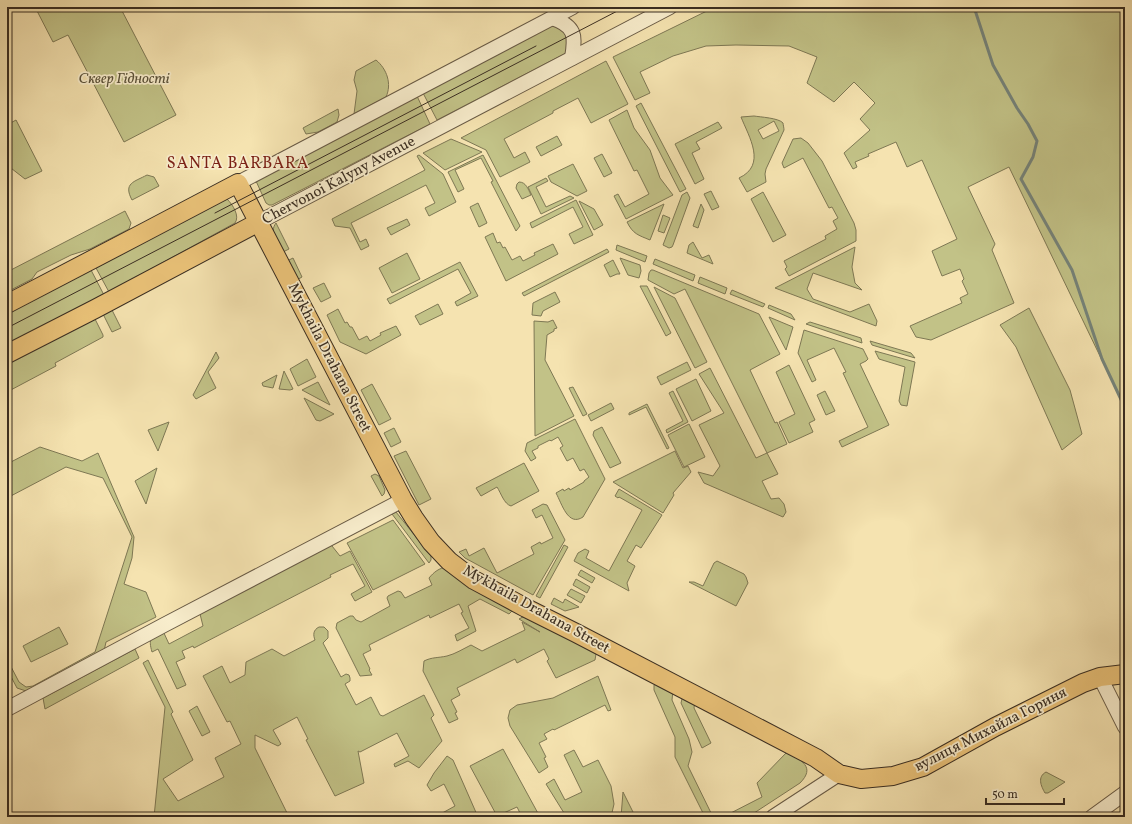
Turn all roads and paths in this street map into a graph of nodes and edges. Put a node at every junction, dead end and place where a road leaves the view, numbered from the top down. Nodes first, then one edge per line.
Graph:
1 (573, 7) edge
2 (670, 7) edge
3 (552, 18) junction
4 (572, 58) junction
5 (238, 182) junction
6 (259, 222) junction
7 (7, 304) edge
8 (7, 354) edge
9 (403, 500) junction
10 (1125, 674) edge
11 (1100, 677) junction
12 (7, 709) edge
13 (1125, 727) edge
14 (839, 774) junction
15 (1125, 793) edge
16 (773, 817) edge
17 (1092, 817) edge

1 - 3 street
2 - 4 street, Chervonoi Kalyny Avenue
3 - 4 street
3 - 5 street
4 - 6 street, Chervonoi Kalyny Avenue
5 - 6 main road, Mykhaila Drahana Street
5 - 7 main road
6 - 8 main road, Chervonoi Kalyny Avenue
6 - 9 main road, Mykhaila Drahana Street
9 - 12 street
9 - 14 main road, Mykhaila Drahana Street
10 - 11 main road, вулиця Михайла Гориня
11 - 13 street
11 - 14 main road, вулиця Михайла Гориня
14 - 16 street
15 - 17 street

